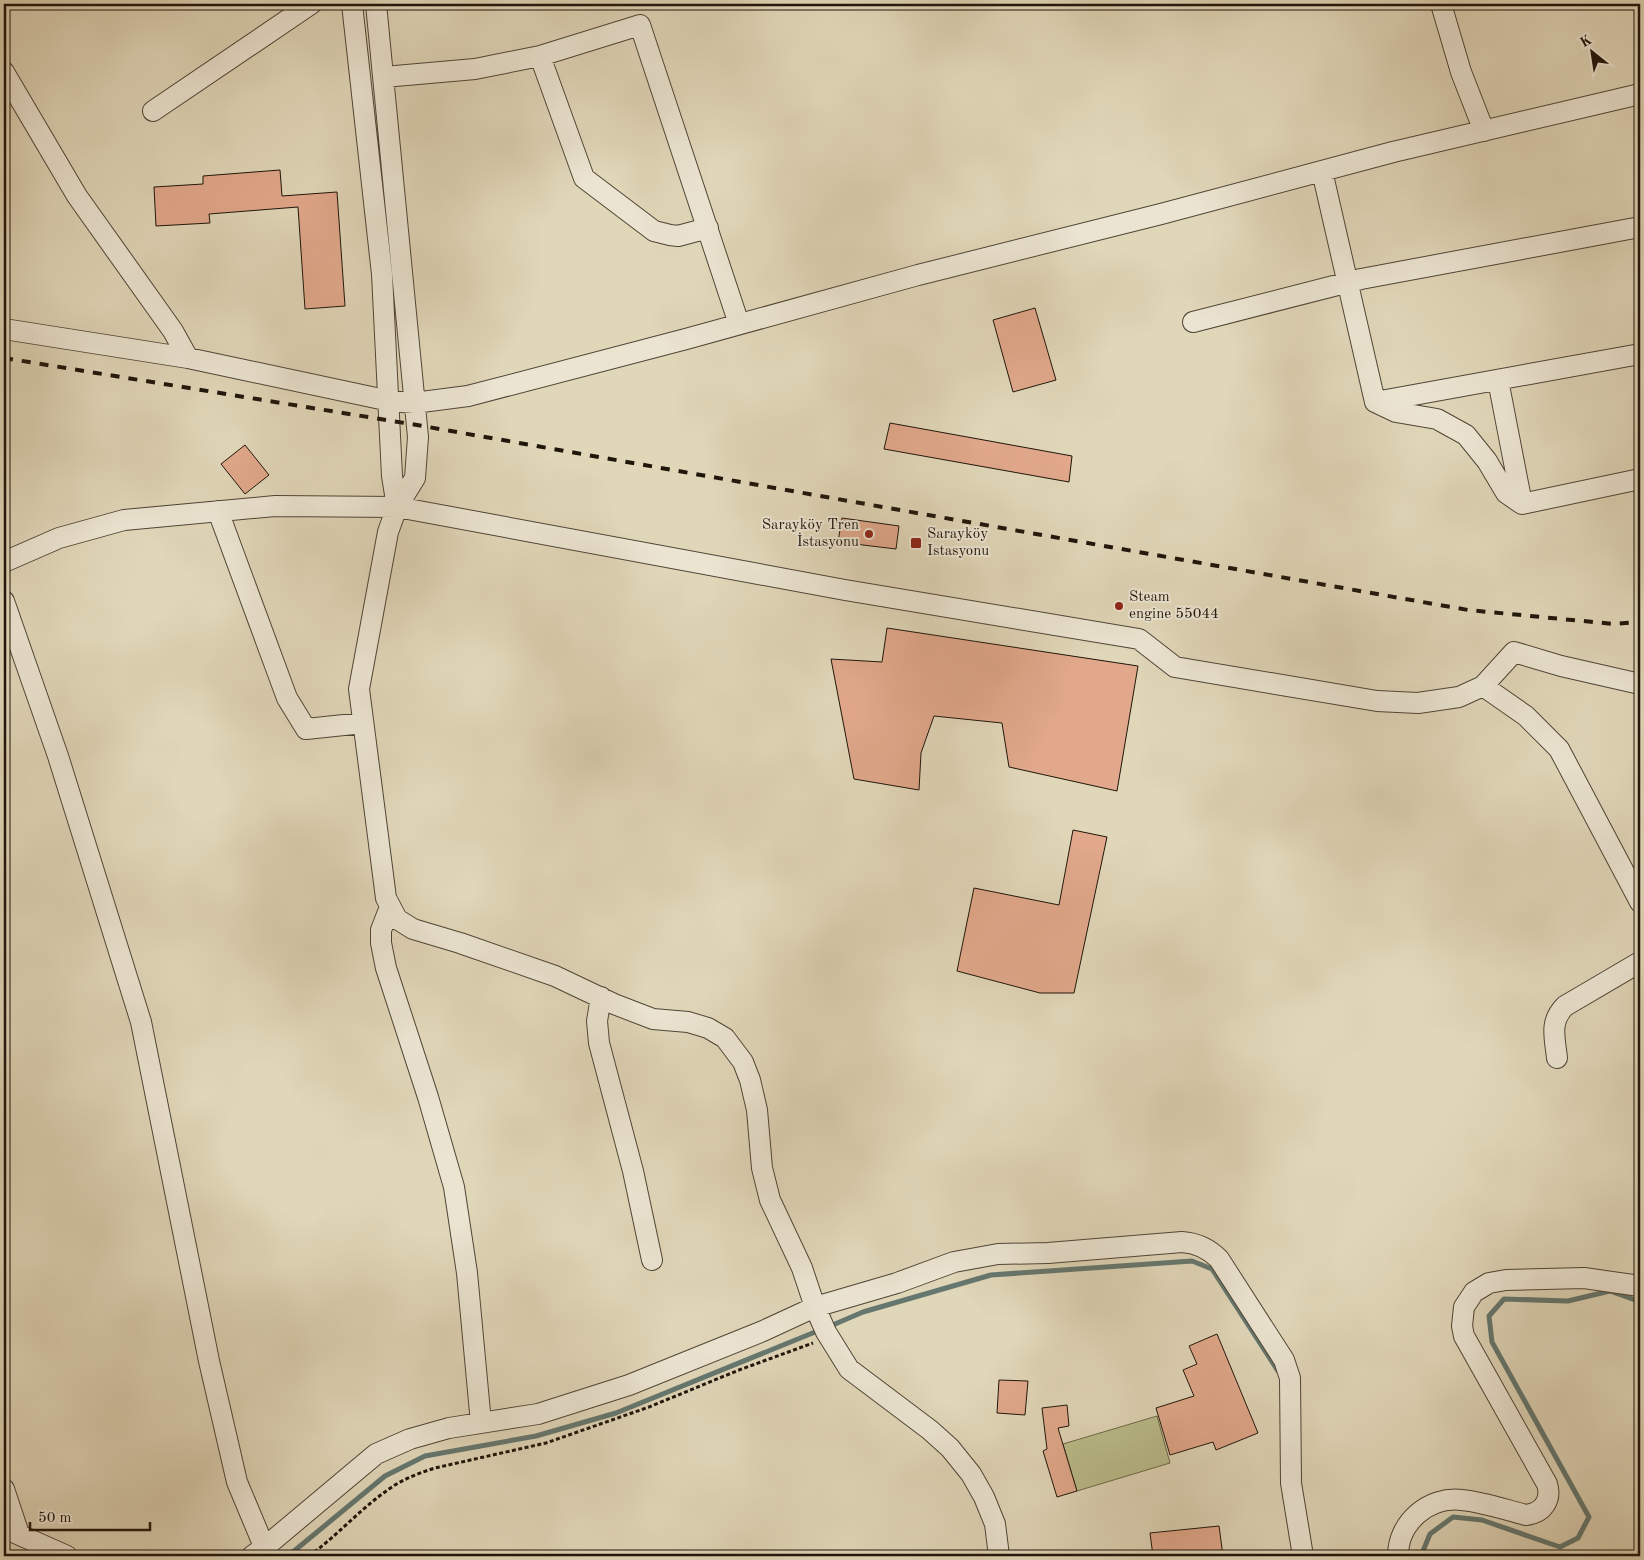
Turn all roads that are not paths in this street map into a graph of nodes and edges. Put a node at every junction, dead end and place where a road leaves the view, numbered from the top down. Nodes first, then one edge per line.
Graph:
1 (311, 4) edge
2 (352, 4) edge
3 (376, 4) edge
4 (1441, 4) edge
5 (540, 56) junction
6 (4, 72) edge
7 (384, 77) junction
8 (1640, 94) edge
9 (153, 111) dead end
10 (1484, 131) junction
11 (1322, 171) junction
12 (1640, 226) edge
13 (708, 228) junction
14 (1348, 283) junction
15 (1193, 322) dead end
16 (739, 324) junction
17 (4, 328) edge
18 (1640, 354) edge
19 (188, 358) junction
20 (1498, 380) junction
21 (390, 401) junction
22 (1375, 402) junction
23 (414, 403) junction
24 (1640, 479) edge
25 (1522, 504) junction
26 (397, 507) junction
27 (218, 511) junction
28 (4, 562) edge
29 (4, 601) edge
30 (1640, 684) edge
31 (1482, 686) junction
32 (364, 723) junction
33 (1640, 902) edge
34 (390, 906) junction
35 (1640, 962) edge
36 (601, 997) junction
37 (1557, 1058) dead end
38 (652, 1260) dead end
39 (1640, 1286) edge
40 (822, 1323) junction
41 (481, 1423) junction
42 (4, 1489) edge
43 (12, 1531) edge
44 (41, 1550) edge
45 (262, 1553) edge
46 (67, 1556) edge
47 (999, 1556) edge
48 (1303, 1556) edge
49 (1398, 1556) edge

1 - 9 street
2 - 21 street
3 - 7 street
4 - 10 street
5 - 7 street
5 - 13 street
5 - 13 street
6 - 19 street
7 - 23 street
8 - 10 street
10 - 11 street
11 - 14 street
11 - 16 street
12 - 14 street
13 - 16 street
14 - 15 street
14 - 22 street
16 - 23 street
17 - 19 street
18 - 20 street
19 - 21 street
20 - 22 street
20 - 25 street
21 - 23 street
21 - 26 street
22 - 25 street
23 - 26 street
24 - 25 street
26 - 27 street
26 - 31 street
26 - 32 street
27 - 28 street
27 - 32 street
29 - 45 street
30 - 31 street
31 - 33 street
32 - 34 street
34 - 36 street
34 - 41 street
35 - 37 street
36 - 38 street
36 - 40 street
39 - 49 street
40 - 41 street
40 - 47 street
40 - 48 street
41 - 45 street
42 - 43 street
43 - 44 street
44 - 46 street

